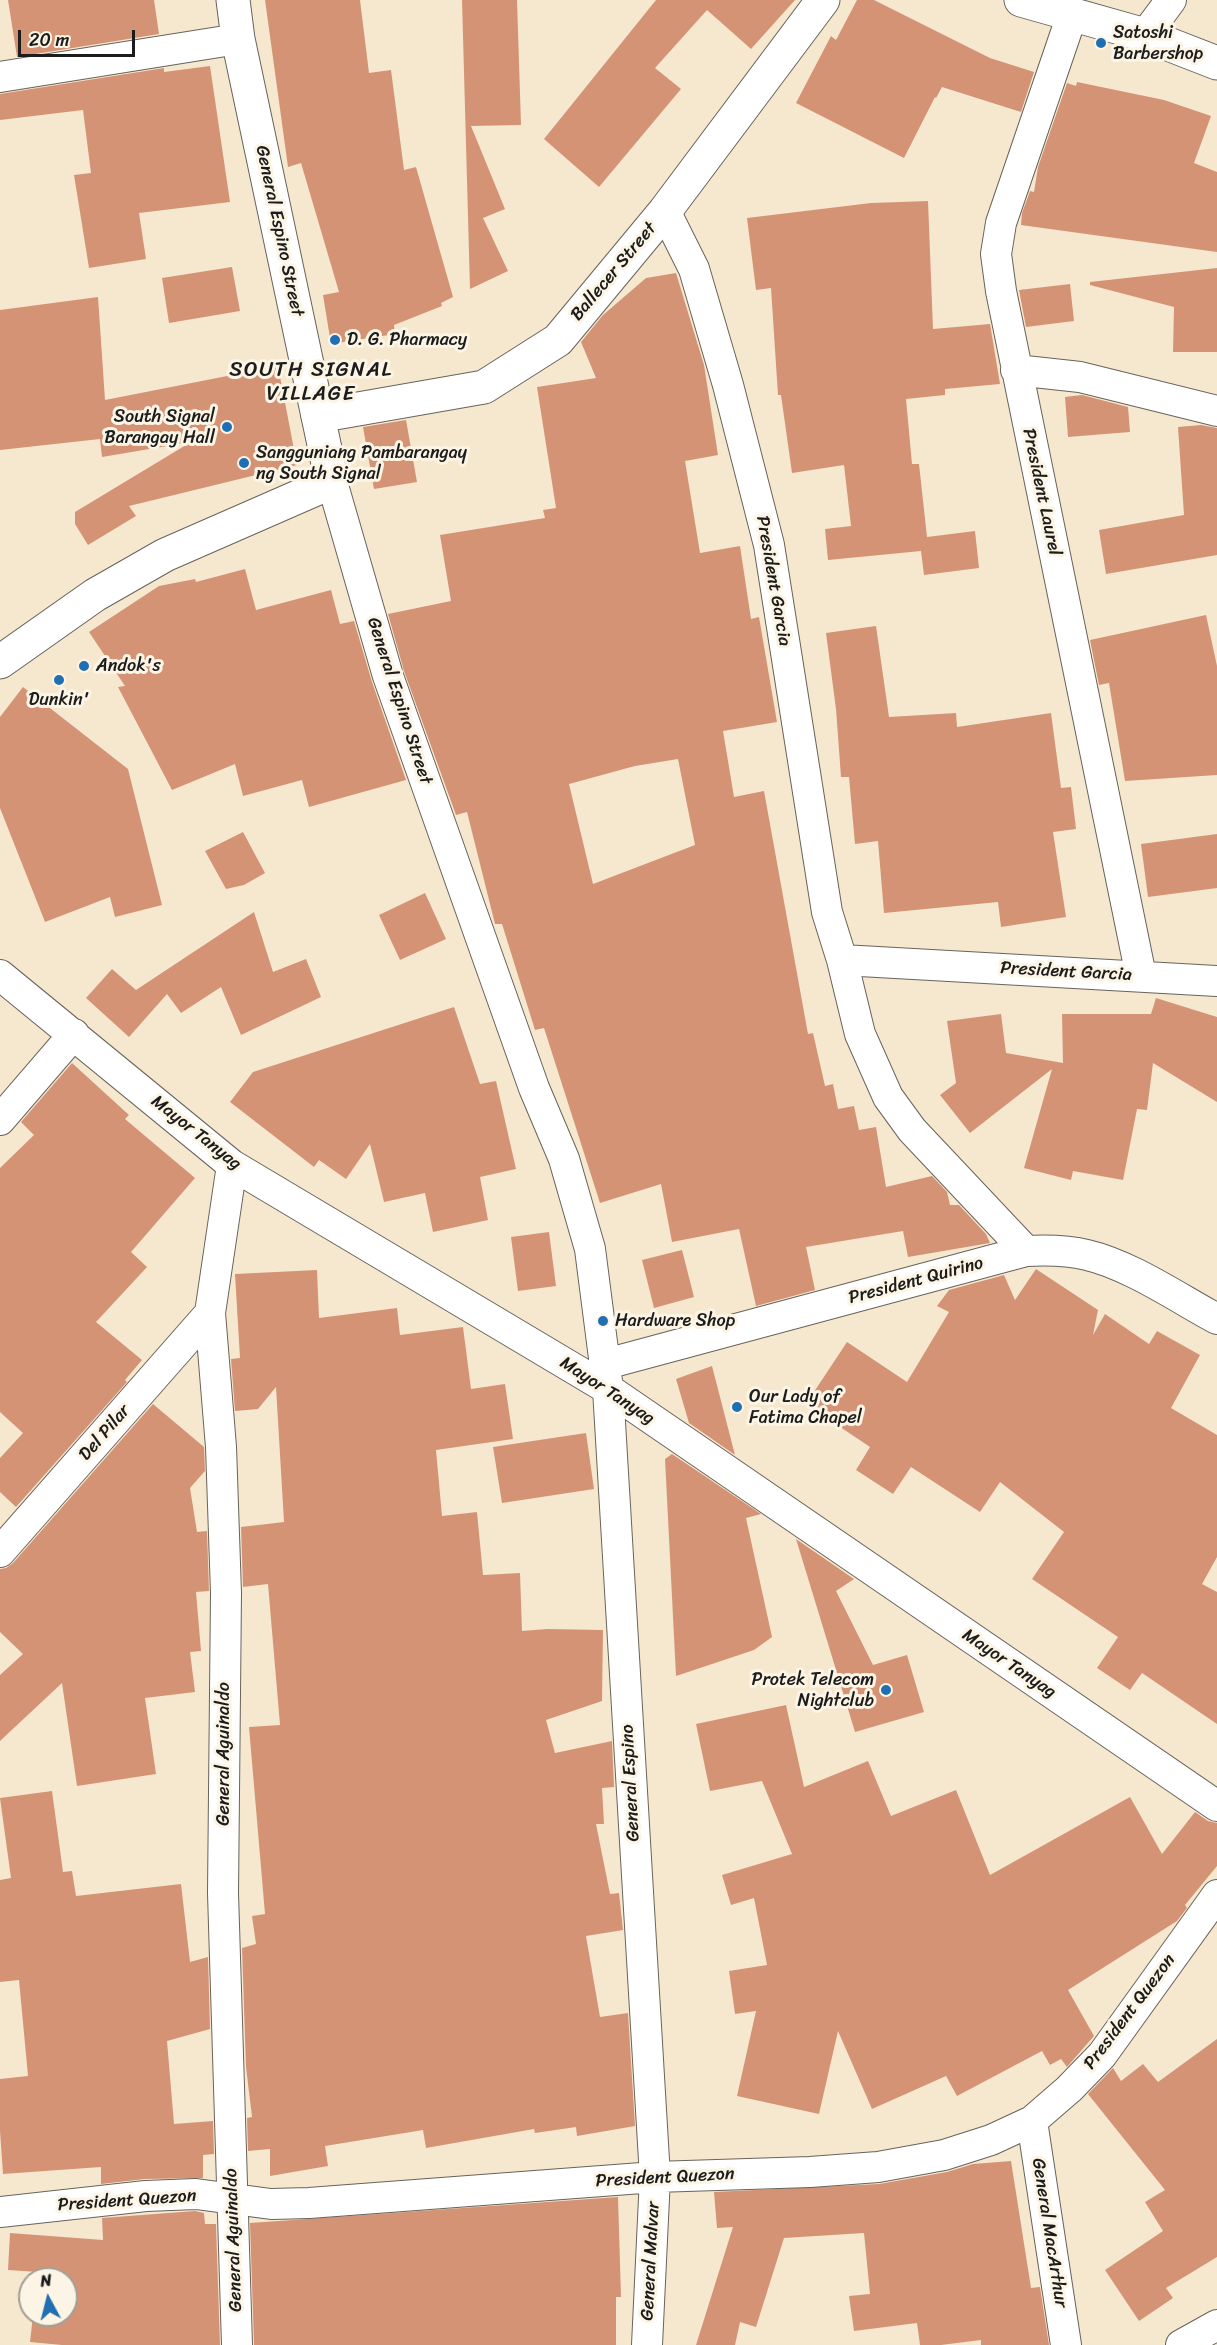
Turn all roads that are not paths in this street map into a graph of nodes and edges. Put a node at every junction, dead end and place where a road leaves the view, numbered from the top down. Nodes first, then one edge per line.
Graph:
1 (233, 0) edge
2 (823, 0) edge
3 (1021, 0) edge
4 (1171, 0) edge
5 (1072, 15) junction
6 (1145, 35) junction
7 (238, 39) junction
8 (1217, 63) edge
9 (0, 78) edge
10 (665, 211) junction
11 (1016, 370) junction
12 (1217, 411) edge
13 (318, 416) junction
14 (332, 482) junction
15 (0, 662) edge
16 (842, 960) junction
17 (0, 975) edge
18 (1141, 976) junction
19 (1217, 981) edge
20 (74, 1034) junction
21 (0, 1120) edge
22 (232, 1165) junction
23 (1026, 1251) junction
24 (210, 1313) junction
25 (1217, 1319) edge
26 (607, 1377) junction
27 (0, 1552) edge
28 (1217, 1806) edge
29 (1217, 1895) edge
30 (1032, 2121) junction
31 (655, 2177) junction
32 (233, 2198) junction
33 (0, 2212) edge
34 (1217, 2325) edge
35 (237, 2345) edge
36 (646, 2345) edge
37 (1066, 2345) edge
38 (1181, 2345) edge

1 - 7 street, General Espino Street
2 - 10 street, Ballecer Street
3 - 5 street
4 - 6 street
5 - 6 street
5 - 11 street, President Laurel
6 - 8 street
7 - 9 street
7 - 13 street, General Espino Street
10 - 13 street, Ballecer Street
10 - 16 street, President Garcia
11 - 12 street
11 - 18 street, President Laurel
13 - 14 street, General Espino Street
14 - 15 street
14 - 26 street, General Espino Street
16 - 18 street, President Garcia
16 - 23 street, President Garcia
17 - 20 street, Mayor Tanyag
18 - 19 street, President Garcia
20 - 21 street
20 - 22 street, Mayor Tanyag
22 - 24 street, General Aguinaldo
22 - 26 street, Mayor Tanyag
23 - 25 street, President Quirino
23 - 26 street, President Quirino
24 - 27 street, Del Pilar
24 - 32 street, General Aguinaldo
26 - 28 street, Mayor Tanyag
26 - 31 street, General Espino
29 - 30 street, President Quezon
30 - 31 street, President Quezon
30 - 37 street, General MacArthur
31 - 32 street, President Quezon
31 - 36 street, General Malvar
32 - 33 street, President Quezon
32 - 35 street, General Aguinaldo
34 - 38 street

